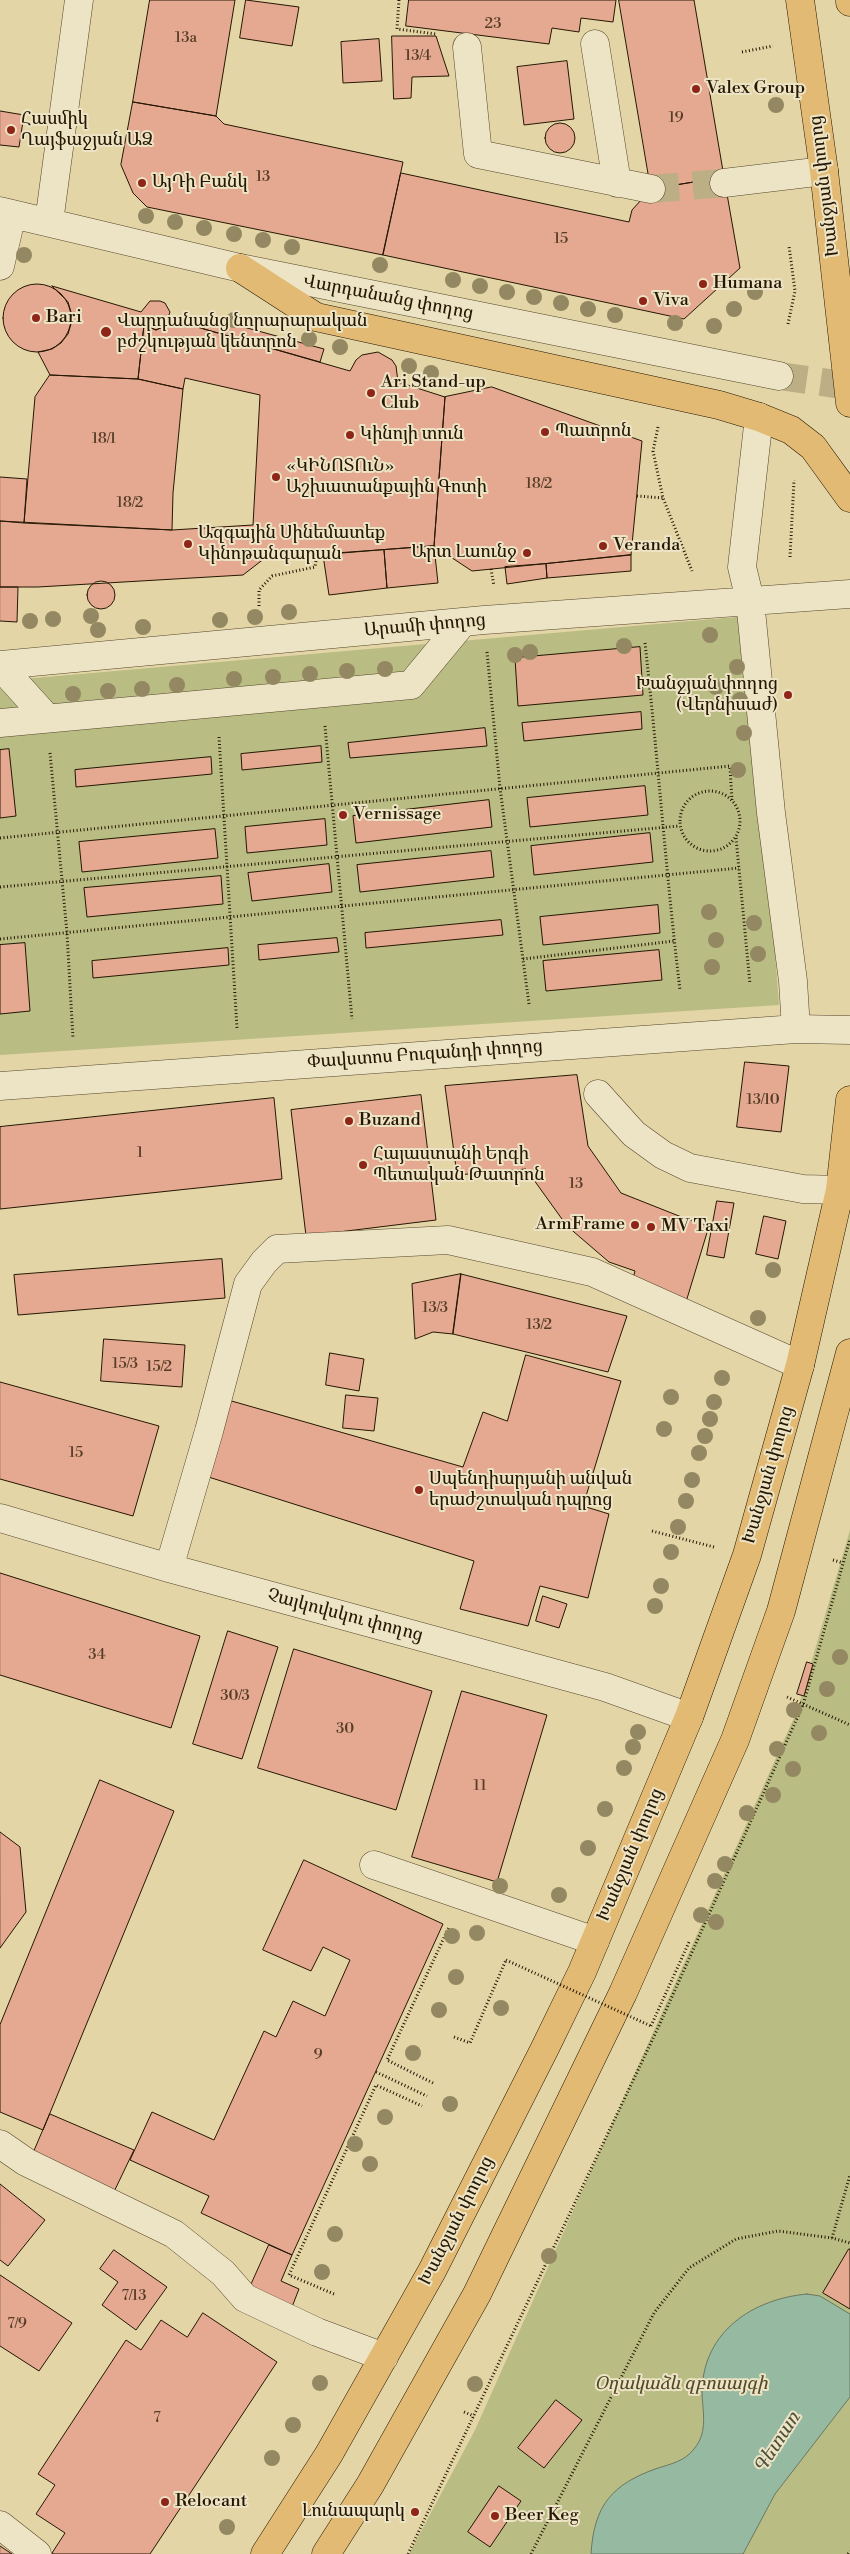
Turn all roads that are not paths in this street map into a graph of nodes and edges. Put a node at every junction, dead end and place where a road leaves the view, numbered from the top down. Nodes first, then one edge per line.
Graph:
1 (79, 0) edge
2 (800, 0) edge
3 (595, 44) dead end
4 (467, 47) dead end
5 (824, 171) junction
6 (617, 183) junction
7 (724, 183) tunnel mouth
8 (651, 189) tunnel mouth
9 (6, 213) edge
10 (49, 222) junction
11 (0, 266) edge
12 (240, 268) junction
13 (779, 376) tunnel mouth
14 (850, 403) edge
15 (759, 417) junction
16 (850, 498) edge
17 (850, 594) edge
18 (750, 600) junction
19 (474, 621) junction
20 (0, 665) edge
21 (47, 718) junction
22 (0, 723) edge
23 (796, 1029) junction
24 (850, 1030) edge
25 (0, 1086) edge
26 (598, 1094) dead end
27 (850, 1100) edge
28 (840, 1190) junction
29 (850, 1353) edge
30 (800, 1365) junction
31 (0, 1518) edge
32 (169, 1568) junction
33 (690, 1717) junction
34 (374, 1865) dead end
35 (595, 1941) junction
36 (0, 2144) edge
37 (384, 2357) junction
38 (0, 2525) edge
39 (37, 2554) edge
40 (265, 2554) edge
41 (326, 2554) edge

1 - 10 street
2 - 5 main road, Խանջյան փողոց
3 - 6 street
4 - 6 street
5 - 7 street
5 - 14 main road, Խանջյան փողոց
6 - 8 street
9 - 10 street, Վարդանանց փողոց
9 - 11 street
10 - 12 street, Վարդանանց փողոց
12 - 13 street, Վարդանանց փողոց
12 - 15 main road
15 - 16 main road
15 - 18 street
17 - 18 street, Արամի փողոց
18 - 19 street, Արամի փողոց
18 - 23 street
19 - 20 street, Արամի փողոց
19 - 21 street
20 - 21 street
21 - 22 street
23 - 24 street, Փավստոս Բուզանդի փողոց
23 - 25 street, Փավստոս Բուզանդի փողոց
26 - 28 street
27 - 28 main road, Խանջյան փողոց
28 - 30 main road, Խանջյան փողոց
29 - 41 main road
30 - 32 street
30 - 33 main road, Խանջյան փողոց
31 - 32 street, Չայկովսկու փողոց
32 - 33 street, Չայկովսկու փողոց
33 - 35 main road, Խանջյան փողոց
34 - 35 street
35 - 37 main road, Խանջյան փողոց
36 - 37 street
37 - 40 main road, Խանջյան փողոց
38 - 39 street

